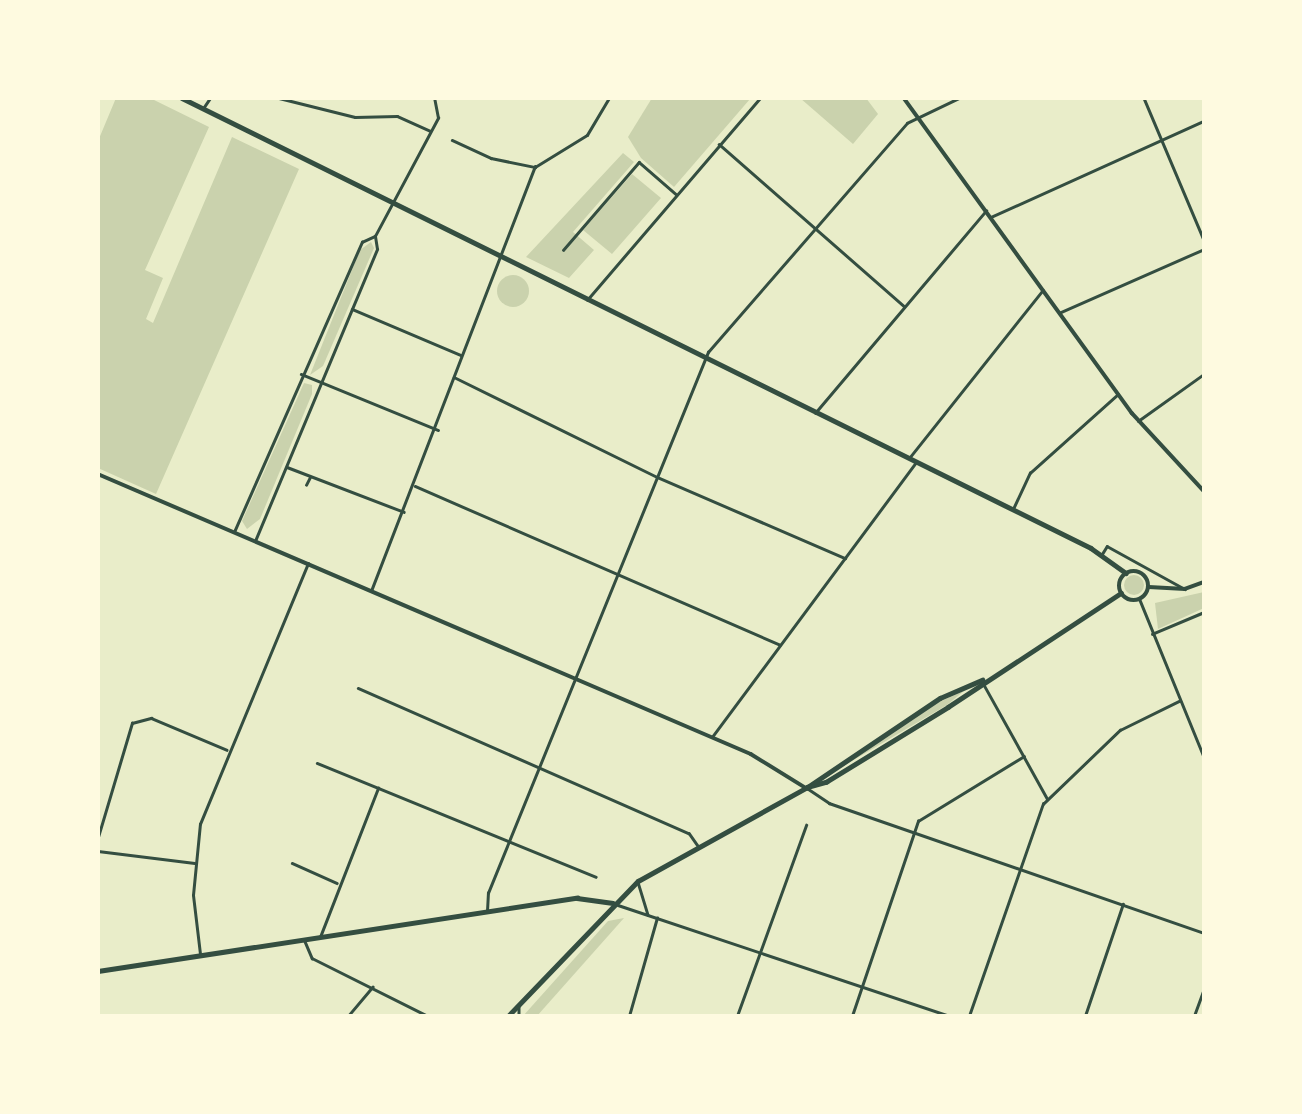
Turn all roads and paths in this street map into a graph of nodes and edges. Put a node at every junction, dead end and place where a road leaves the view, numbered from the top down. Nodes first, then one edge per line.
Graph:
1 (182, 98) edge
2 (210, 98) edge
3 (279, 98) edge
4 (434, 98) edge
5 (512, 98) edge
6 (527, 98) edge
7 (609, 98) edge
8 (760, 98) edge
9 (904, 98) edge
10 (959, 98) edge
11 (1144, 98) edge
12 (203, 109) junction
13 (919, 116) junction
14 (1204, 121) edge
15 (431, 132) junction
16 (452, 140) dead end
17 (1161, 140) junction
18 (719, 144) junction
19 (535, 167) junction
20 (676, 194) junction
21 (392, 202) junction
22 (986, 211) junction
23 (991, 217) junction
24 (814, 229) junction
25 (375, 236) junction
26 (1204, 240) edge
27 (1204, 249) edge
28 (563, 250) dead end
29 (502, 258) junction
30 (1043, 290) junction
31 (587, 300) junction
32 (904, 306) junction
33 (352, 309) junction
34 (1059, 313) junction
35 (461, 355) junction
36 (705, 358) junction
37 (300, 374) junction
38 (1204, 374) edge
39 (454, 377) junction
40 (321, 382) junction
41 (1118, 394) junction
42 (815, 413) junction
43 (1138, 421) junction
44 (438, 430) junction
45 (909, 459) junction
46 (916, 462) junction
47 (286, 467) junction
48 (98, 474) edge
49 (310, 477) junction
50 (657, 477) junction
51 (306, 485) dead end
52 (415, 486) junction
53 (1203, 489) edge
54 (1012, 509) junction
55 (404, 512) junction
56 (234, 532) junction
57 (255, 541) junction
58 (1102, 554) junction
59 (845, 558) junction
60 (308, 564) junction
61 (1126, 573) junction
62 (617, 577) junction
63 (1204, 582) edge
64 (1149, 587) junction
65 (1185, 589) junction
66 (371, 591) junction
67 (1121, 593) junction
68 (1140, 600) junction
69 (1204, 612) edge
70 (1152, 635) junction
71 (780, 645) junction
72 (575, 679) junction
73 (982, 680) junction
74 (359, 688) dead end
75 (1179, 701) junction
76 (712, 737) junction
77 (227, 750) junction
78 (1024, 756) junction
79 (1204, 757) edge
80 (317, 762) dead end
81 (540, 766) junction
82 (378, 788) junction
83 (806, 788) junction
84 (1047, 798) junction
85 (806, 825) dead end
86 (915, 831) junction
87 (98, 837) edge
88 (510, 842) junction
89 (698, 846) junction
90 (98, 851) edge
91 (194, 863) junction
92 (292, 863) dead end
93 (1021, 867) junction
94 (596, 877) dead end
95 (638, 881) junction
96 (337, 883) junction
97 (613, 903) junction
98 (1123, 904) junction
99 (487, 911) junction
100 (648, 914) junction
101 (657, 918) junction
102 (1204, 933) edge
103 (320, 936) junction
104 (304, 939) junction
105 (761, 951) junction
106 (200, 955) junction
107 (98, 971) edge
108 (862, 986) junction
109 (372, 987) junction
110 (1204, 988) edge
111 (519, 1005) junction
112 (348, 1016) edge
113 (428, 1016) edge
114 (508, 1016) edge
115 (519, 1016) edge
116 (629, 1016) edge
117 (737, 1016) edge
118 (852, 1016) edge
119 (950, 1016) edge
120 (969, 1016) edge
121 (1085, 1016) edge
122 (1194, 1016) edge

1 - 12 main road
2 - 12 street
3 - 15 street
4 - 15 street
5 - 6 street
7 - 19 street
8 - 18 street
9 - 13 street
10 - 13 street
11 - 17 street
12 - 21 main road
13 - 22 street
13 - 24 street
14 - 17 street
15 - 21 street
16 - 19 street
17 - 23 street
17 - 26 street
18 - 20 street
18 - 24 street
19 - 29 street
20 - 28 street
20 - 31 street
21 - 25 street
21 - 29 main road
22 - 23 street
22 - 32 street
23 - 30 street
24 - 32 street
24 - 36 street
25 - 33 street
25 - 37 street
27 - 34 street
29 - 31 main road
29 - 35 street
30 - 34 street
30 - 45 street
31 - 36 main road
32 - 42 street
33 - 35 street
33 - 40 street
34 - 41 street
35 - 39 street
36 - 42 main road
36 - 50 street
37 - 40 street
37 - 56 street
38 - 43 street
39 - 44 street
39 - 50 street
40 - 44 street
40 - 47 street
41 - 43 street
41 - 54 street
42 - 45 main road
43 - 53 street
44 - 52 street
45 - 46 main road
46 - 54 main road
46 - 59 street
47 - 49 street
47 - 57 street
48 - 56 street
49 - 51 street
49 - 55 street
50 - 59 street
50 - 62 street
52 - 55 street
52 - 62 street
54 - 58 main road
55 - 66 street
56 - 57 street
57 - 60 street
58 - 61 main road
58 - 65 street
59 - 71 street
60 - 66 street
60 - 77 street
61 - 64 main road
61 - 67 main road
62 - 71 street
62 - 72 street
63 - 65 street
64 - 65 street
64 - 68 main road
66 - 72 street
67 - 68 main road
67 - 73 main road
68 - 70 street
69 - 70 street
70 - 75 street
71 - 76 street
72 - 76 street
72 - 81 street
73 - 78 street
73 - 83 main road
73 - 83 main road
74 - 81 street
75 - 79 street
75 - 84 street
76 - 83 street
77 - 87 street
77 - 91 street
78 - 84 street
78 - 86 street
80 - 82 street
81 - 88 street
81 - 89 street
82 - 88 street
82 - 96 street
83 - 86 street
83 - 89 main road
84 - 93 street
85 - 105 street
86 - 93 street
86 - 108 street
88 - 94 street
88 - 99 street
89 - 95 main road
90 - 91 street
91 - 106 street
92 - 96 street
93 - 98 street
93 - 120 street
95 - 97 main road
95 - 100 street
96 - 103 street
97 - 99 main road
97 - 100 street
97 - 111 main road
98 - 102 street
98 - 121 street
99 - 103 main road
100 - 101 street
101 - 105 street
101 - 116 street
103 - 104 main road
104 - 106 main road
104 - 109 street
105 - 108 street
105 - 117 street
106 - 107 main road
108 - 118 street
108 - 119 street
109 - 112 street
109 - 113 street
110 - 122 street
111 - 114 main road
111 - 115 street

